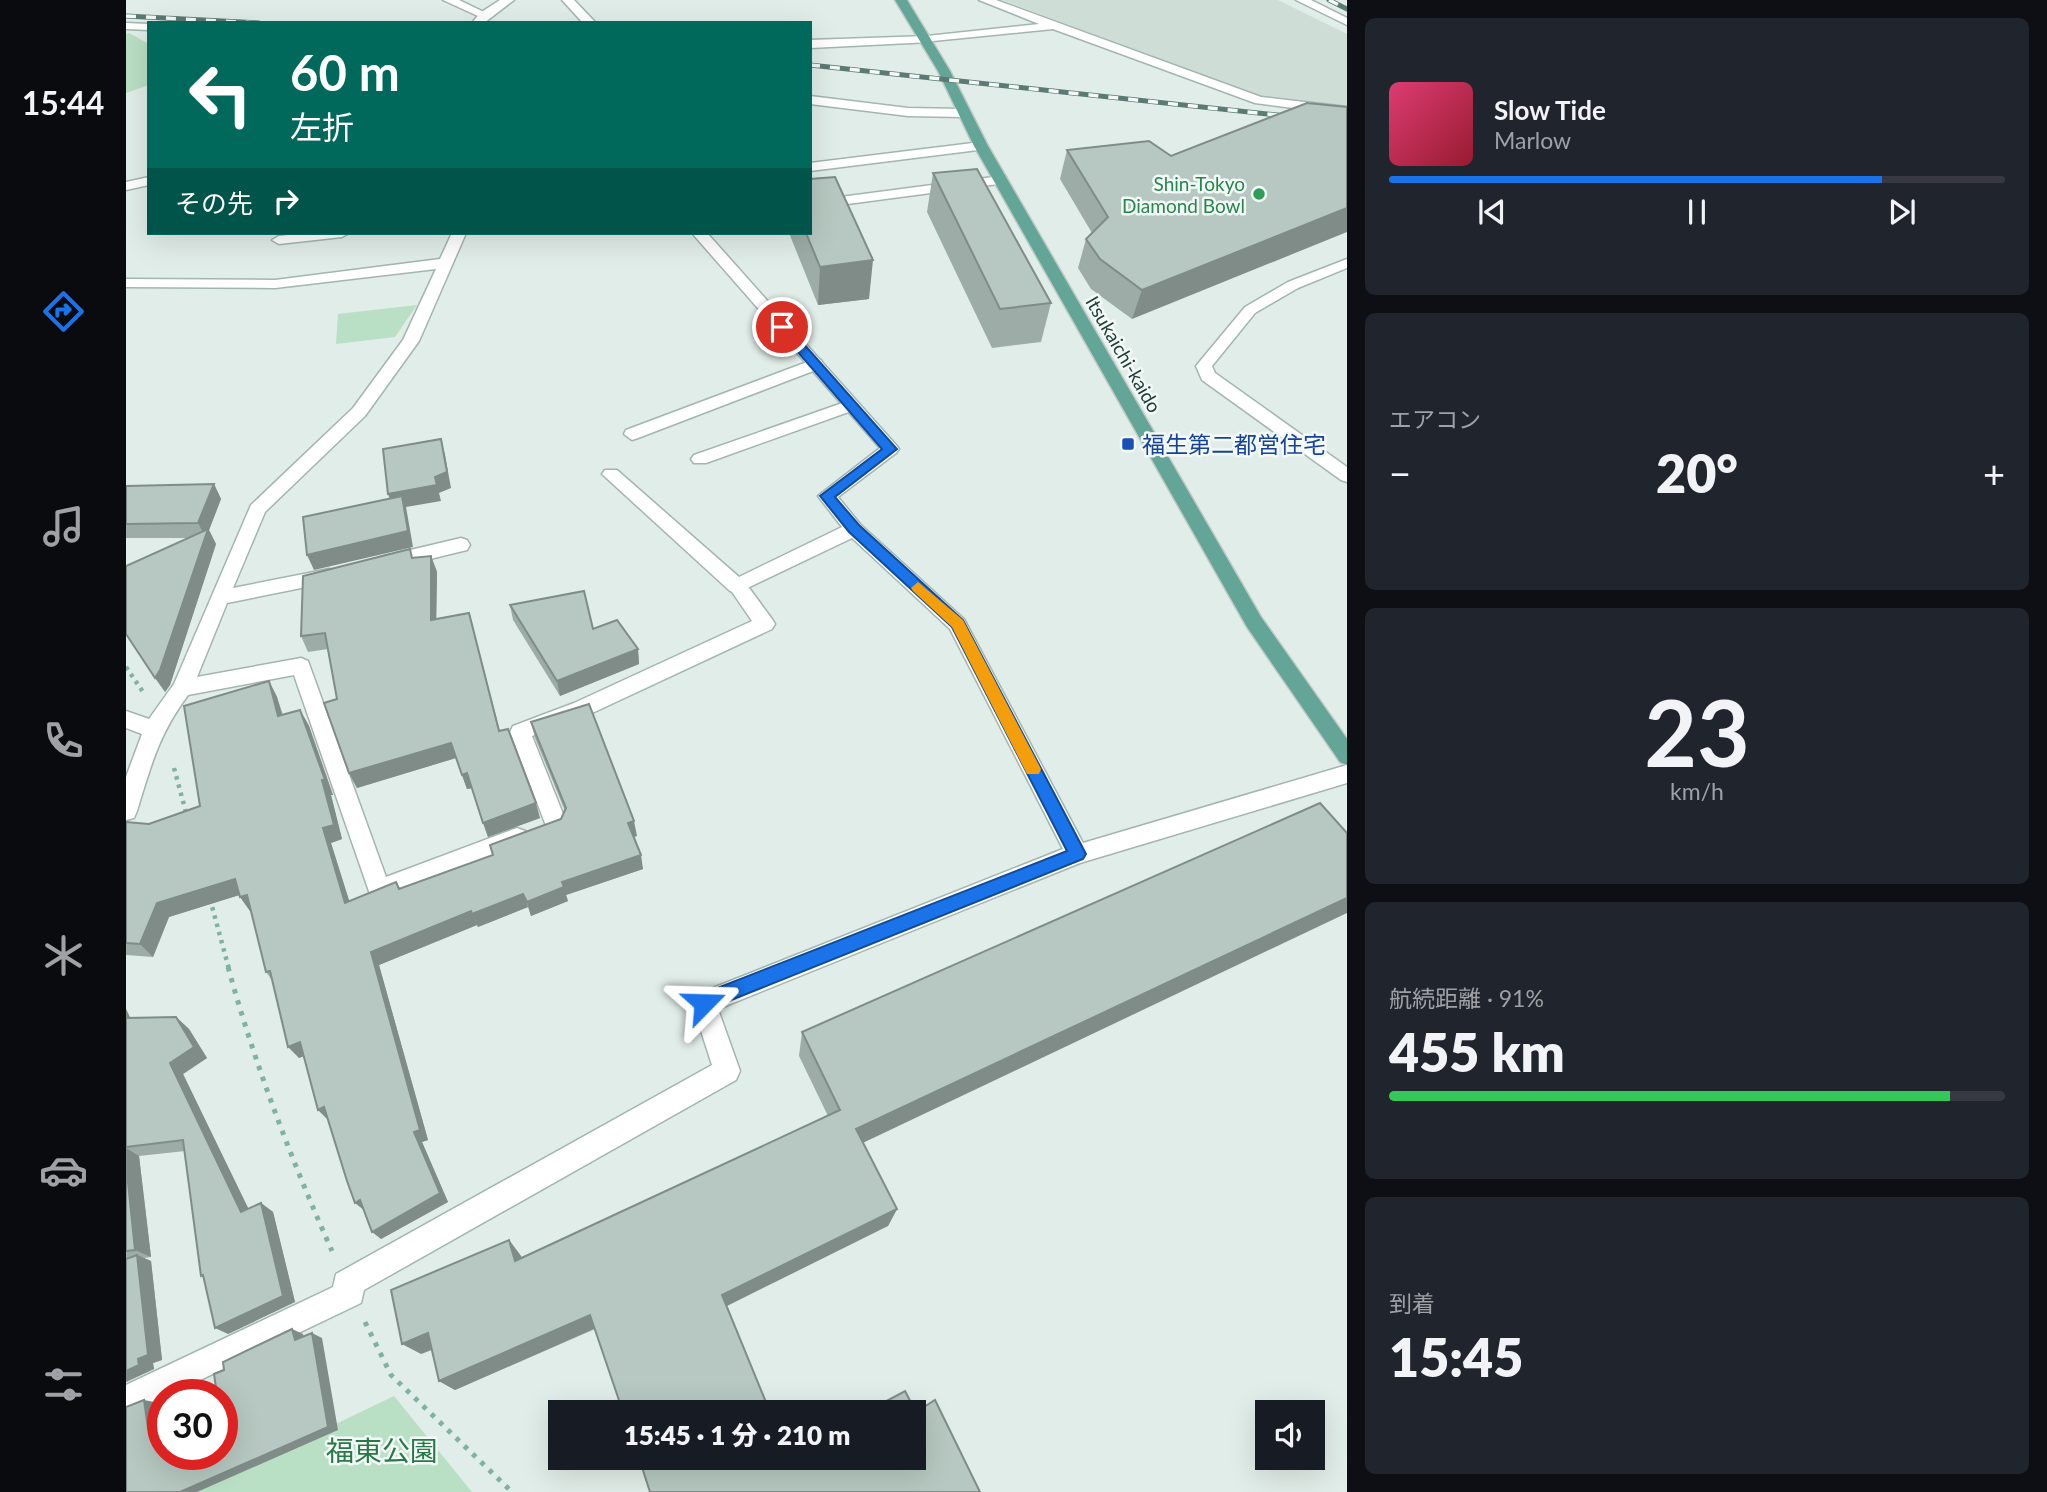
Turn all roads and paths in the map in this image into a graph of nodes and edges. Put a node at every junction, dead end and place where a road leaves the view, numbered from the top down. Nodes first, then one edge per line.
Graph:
1 (449, 0) edge
2 (508, 0) edge
3 (568, 0) edge
4 (901, 0) edge
5 (985, 0) edge
6 (1302, 0) edge
7 (481, 19) edge
8 (588, 21) edge
9 (1347, 22) edge
10 (126, 26) edge
11 (1054, 26) junction
12 (147, 27) edge
13 (927, 40) junction
14 (812, 44) edge
15 (812, 100) edge
16 (1347, 111) edge
17 (963, 113) junction
18 (981, 146) junction
19 (812, 167) edge
20 (1001, 180) junction
21 (147, 181) edge
22 (126, 186) edge
23 (812, 205) edge
24 (324, 235) edge
25 (458, 235) edge
26 (701, 235) edge
27 (279, 240) dead end
28 (446, 263) junction
29 (1347, 263) edge
30 (126, 283) edge
31 (815, 364) junction
32 (851, 405) junction
33 (632, 434) dead end
34 (700, 460) dead end
35 (611, 474) dead end
36 (1347, 476) edge
37 (854, 529) junction
38 (461, 545) dead end
39 (368, 567) edge
40 (341, 574) edge
41 (737, 586) junction
42 (219, 598) junction
43 (126, 667) edge
44 (182, 688) junction
45 (126, 719) edge
46 (157, 723) junction
47 (1347, 756) edge
48 (1347, 774) edge
49 (126, 811) edge
50 (188, 820) edge
51 (1077, 854) junction
52 (209, 898) edge
53 (349, 1289) junction
54 (126, 1400) edge
55 (512, 1492) edge

1 - 7 street
2 - 7 street
3 - 8 street
4 - 13 main road, Itsukaichi-kaido
5 - 11 street
6 - 9 street
10 - 12 street
11 - 13 street
11 - 16 street
13 - 14 street
13 - 17 main road, Itsukaichi-kaido
15 - 17 street
17 - 18 main road, Itsukaichi-kaido
18 - 19 street
18 - 20 main road, Itsukaichi-kaido
20 - 23 street
20 - 47 main road, Itsukaichi-kaido
21 - 22 street
24 - 27 street
25 - 28 street
26 - 31 street
28 - 30 street
28 - 42 street
29 - 36 street
31 - 32 street
31 - 33 street
32 - 34 street
32 - 37 street
35 - 41 street
37 - 41 street
37 - 51 street
38 - 39 street
40 - 42 street
41 - 44 street
42 - 44 street
43 - 46 path
44 - 46 street
45 - 46 street
46 - 49 street
46 - 50 path
48 - 51 street
51 - 53 street
52 - 53 path
53 - 54 street
53 - 55 path

